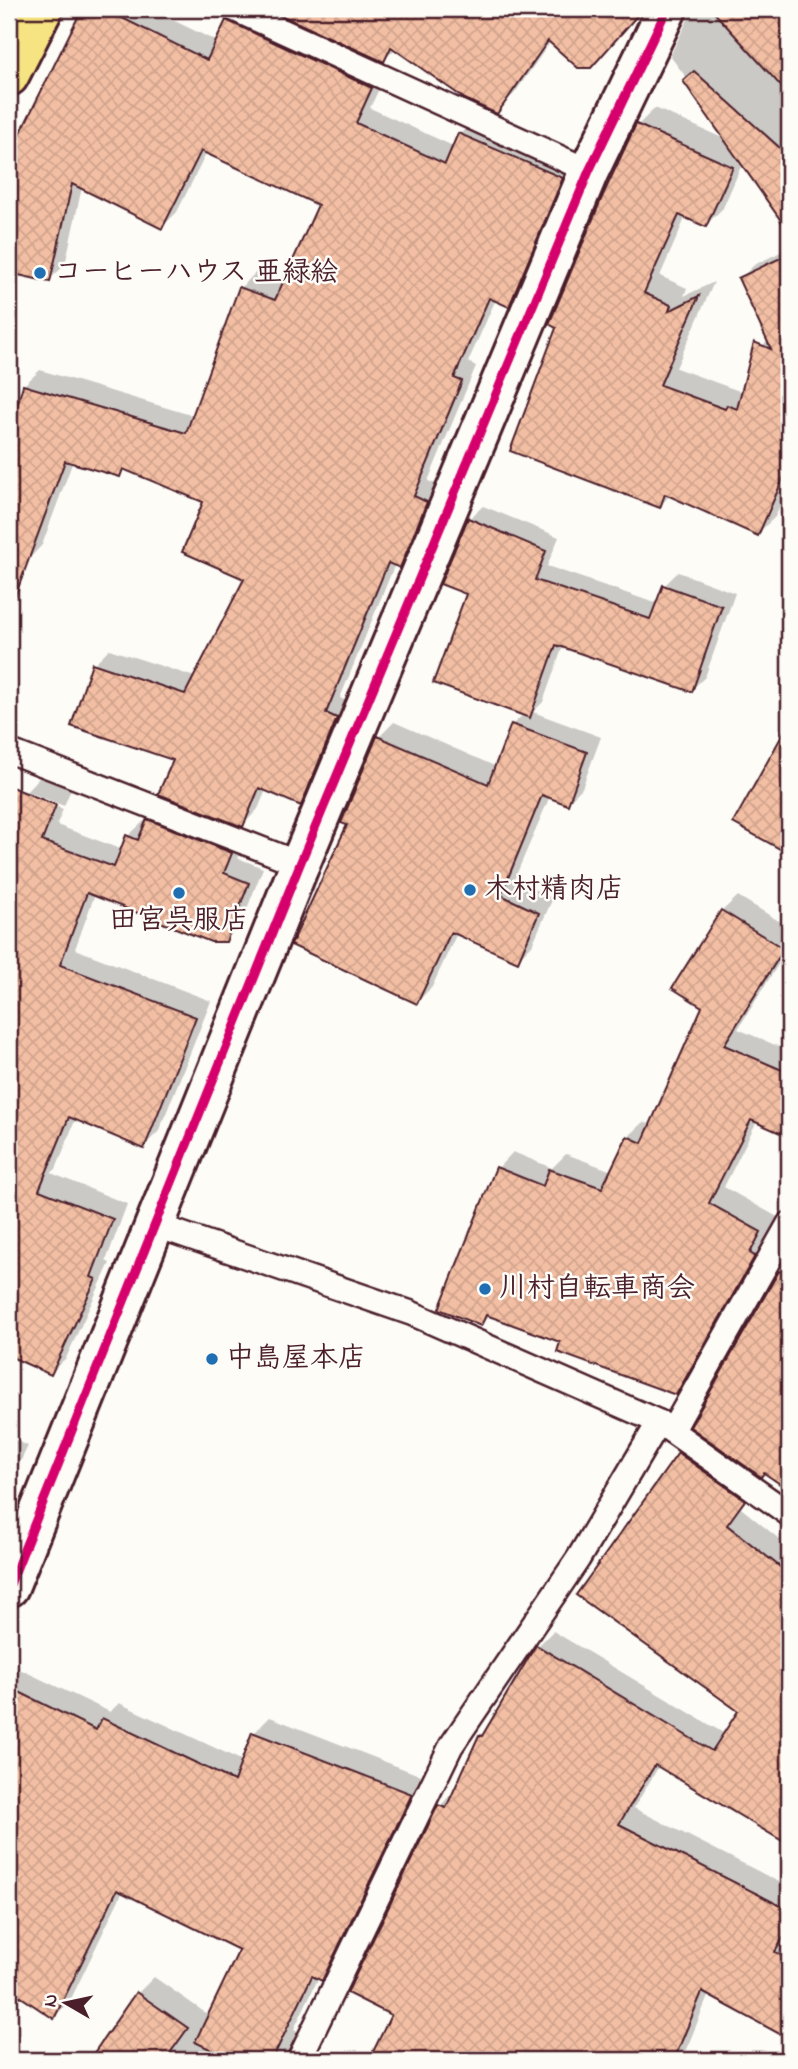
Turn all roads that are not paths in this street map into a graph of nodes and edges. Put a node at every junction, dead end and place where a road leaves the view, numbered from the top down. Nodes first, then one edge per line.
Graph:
1 (43, 9) edge
2 (234, 9) edge
3 (667, 9) edge
4 (9, 76) edge
5 (589, 171) junction
6 (9, 751) edge
7 (300, 864) junction
8 (789, 1224) edge
9 (155, 1225) junction
10 (666, 1426) junction
11 (789, 1514) edge
12 (9, 1587) edge
13 (299, 2060) edge

1 - 4 main road
2 - 5 lane
3 - 5 street
5 - 7 street
6 - 7 lane
7 - 9 street
8 - 10 lane
9 - 10 lane
9 - 12 street
10 - 11 lane
10 - 13 lane

